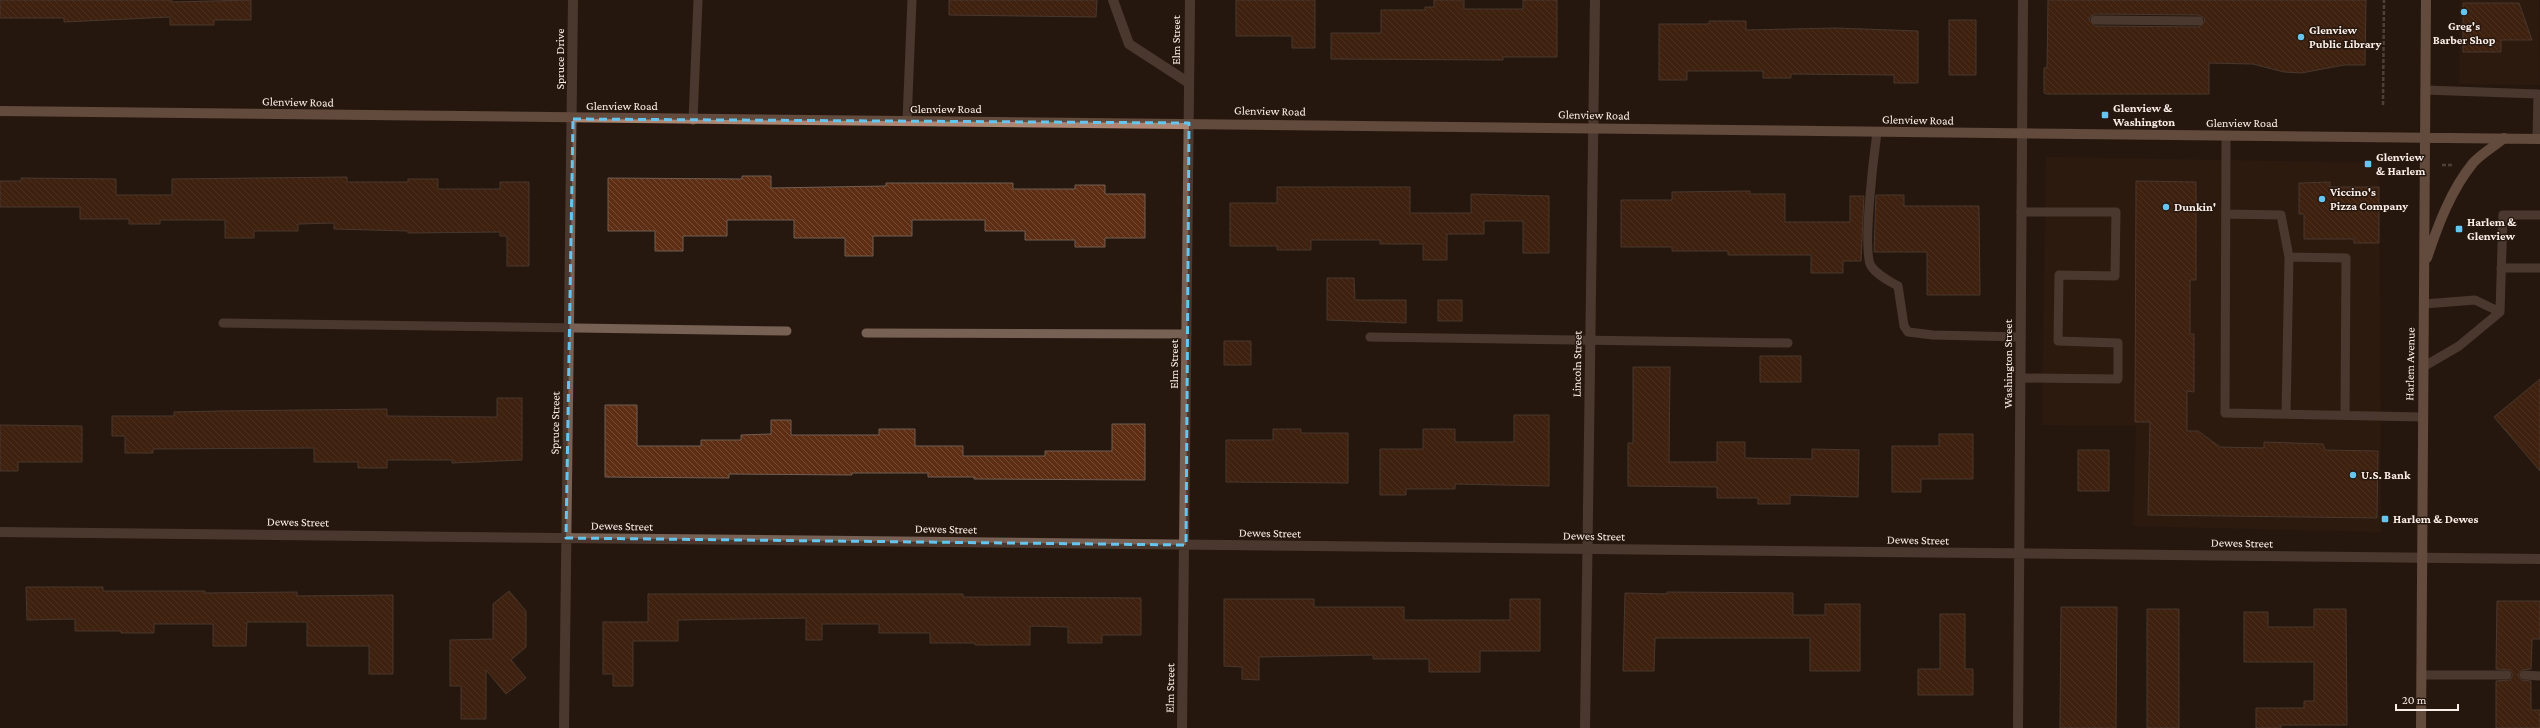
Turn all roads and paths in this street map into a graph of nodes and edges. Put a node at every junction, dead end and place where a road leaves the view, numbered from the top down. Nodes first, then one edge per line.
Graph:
1 (573, 0) edge
2 (698, 0) edge
3 (912, 0) edge
4 (1113, 0) edge
5 (1190, 0) edge
6 (1595, 0) edge
7 (2023, 0) edge
8 (2384, 0) edge
9 (2426, 0) edge
10 (2095, 20) dead end
11 (2199, 21) dead end
12 (1189, 83) junction
13 (2426, 90) junction
14 (2383, 105) dead end
15 (0, 110) edge
16 (573, 119) junction
17 (694, 120) junction
18 (907, 121) junction
19 (1189, 123) junction
20 (1594, 128) junction
21 (1877, 132) junction
22 (2021, 135) junction
23 (2226, 136) junction
24 (2425, 137) junction
25 (2504, 138) junction
26 (2538, 139) edge
27 (2442, 165) dead end
28 (2454, 165) dead end
29 (2021, 212) junction
30 (2226, 214) junction
31 (2540, 215) edge
32 (2289, 258) junction
33 (2424, 267) junction
34 (2501, 268) junction
35 (2540, 268) edge
36 (2424, 304) junction
37 (2500, 312) junction
38 (223, 323) dead end
39 (570, 327) junction
40 (787, 331) dead end
41 (866, 333) dead end
42 (1187, 334) junction
43 (1370, 336) dead end
44 (2021, 336) junction
45 (1590, 339) junction
46 (1788, 343) dead end
47 (2423, 367) junction
48 (2020, 378) junction
49 (2286, 414) junction
50 (2345, 415) junction
51 (2423, 417) junction
52 (0, 532) edge
53 (566, 538) junction
54 (1186, 545) junction
55 (1587, 549) junction
56 (2020, 554) junction
57 (2422, 558) junction
58 (2540, 559) edge
59 (2507, 675) dead end
60 (2421, 676) junction
61 (2524, 676) dead end
62 (2540, 676) edge
63 (564, 728) edge
64 (1182, 728) edge
65 (1585, 728) edge
66 (2018, 728) edge
67 (2421, 728) edge

1 - 16 street, Spruce Drive
2 - 17 lane
3 - 18 lane
4 - 12 street
5 - 12 street, Elm Street
6 - 20 street, Lincoln Street
7 - 22 street, Washington Street
8 - 14 path
9 - 13 main road, Harlem Avenue
10 - 11 lane
12 - 19 street, Elm Street
13 - 24 main road, Harlem Avenue
13 - 26 lane
15 - 16 main road, Glenview Road
16 - 17 main road, Glenview Road
16 - 39 street, Spruce Street
17 - 18 main road, Glenview Road
18 - 19 main road, Glenview Road
19 - 20 main road, Glenview Road
19 - 42 street, Elm Street
20 - 21 main road, Glenview Road
20 - 45 street, Lincoln Street
21 - 22 main road, Glenview Road
21 - 44 lane
22 - 23 main road, Glenview Road
22 - 29 street, Washington Street
23 - 24 main road, Glenview Road
23 - 30 lane
24 - 25 main road, Glenview Road
24 - 33 main road, Harlem Avenue
25 - 26 main road, Glenview Road
25 - 33 main road
27 - 28 path
29 - 44 street, Washington Street
29 - 48 lane
30 - 32 lane
30 - 49 lane
31 - 34 lane
32 - 49 lane
32 - 50 lane
33 - 36 main road, Harlem Avenue
34 - 35 lane
34 - 37 lane
36 - 37 lane
36 - 47 main road, Harlem Avenue
37 - 47 lane
38 - 39 lane
39 - 40 lane
39 - 53 street, Spruce Street
41 - 42 lane
42 - 54 street, Elm Street
43 - 45 lane
44 - 48 street, Washington Street
45 - 46 lane
45 - 55 street, Lincoln Street
47 - 51 main road, Harlem Avenue
48 - 56 street, Washington Street
49 - 50 lane
50 - 51 lane
51 - 57 main road, Harlem Avenue
52 - 53 street, Dewes Street
53 - 54 street, Dewes Street
53 - 63 street, Spruce Street
54 - 55 street, Dewes Street
54 - 64 street, Elm Street
55 - 56 street, Dewes Street
55 - 65 street, Lincoln Street
56 - 57 street, Dewes Street
56 - 66 street, Washington Street
57 - 58 street, Dewes Street
57 - 60 main road, Harlem Avenue
59 - 60 lane
60 - 67 main road, Harlem Avenue
61 - 62 lane

